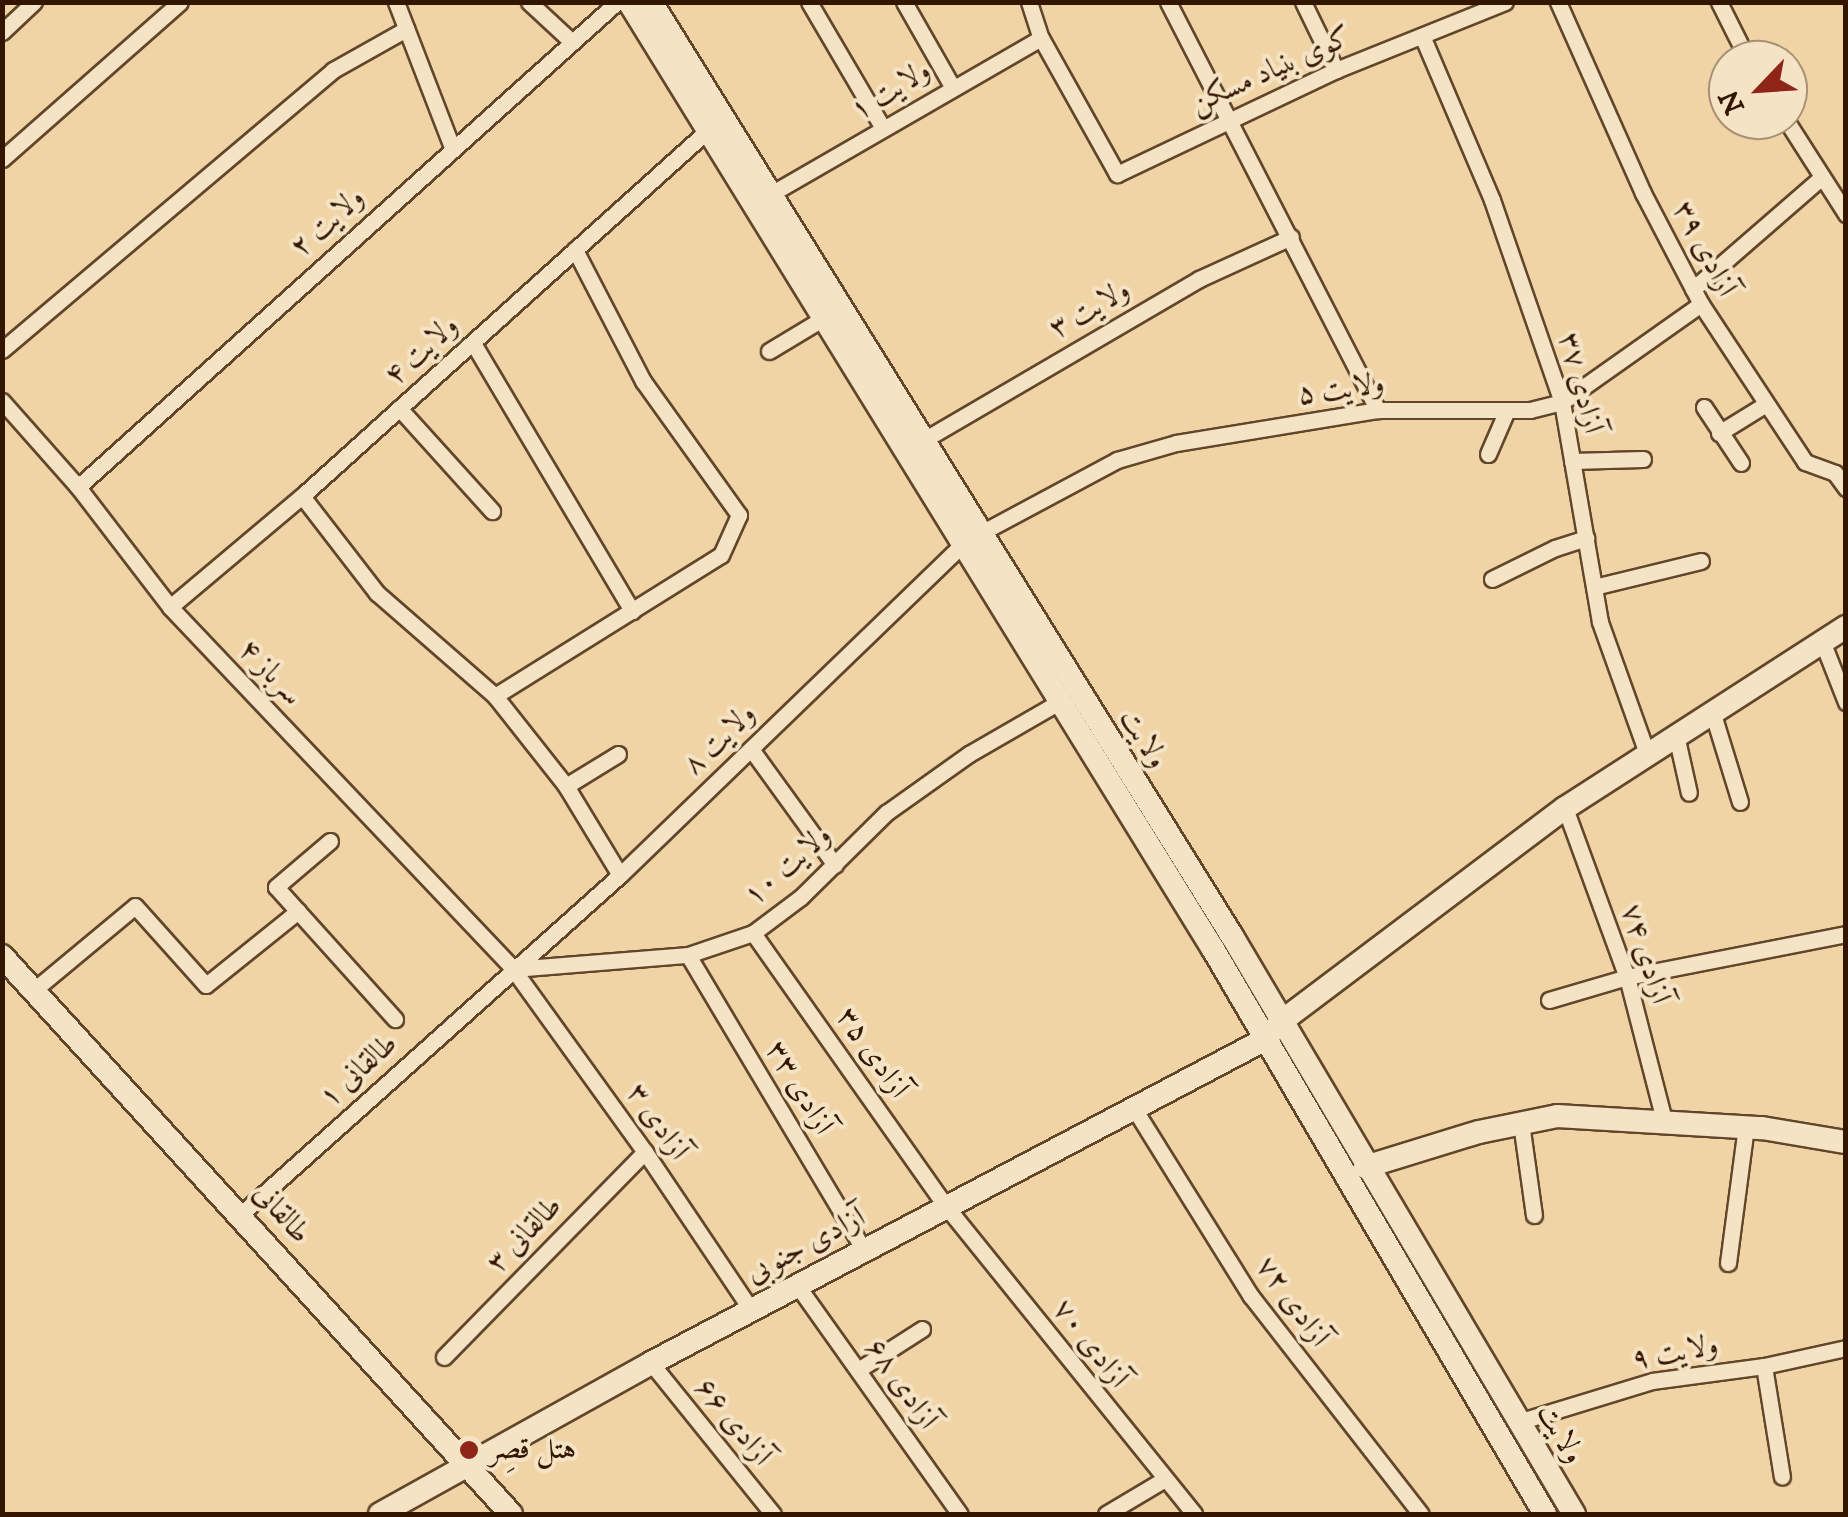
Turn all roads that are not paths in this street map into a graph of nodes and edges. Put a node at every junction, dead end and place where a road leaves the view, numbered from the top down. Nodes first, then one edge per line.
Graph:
1 (34, 2) edge
2 (180, 2) edge
3 (396, 2) edge
4 (529, 2) edge
5 (617, 2) edge
6 (629, 2) edge
7 (651, 2) edge
8 (809, 2) edge
9 (904, 2) edge
10 (1029, 2) edge
11 (1168, 2) edge
12 (1303, 2) edge
13 (1505, 2) edge
14 (1558, 2) edge
15 (1719, 2) edge
16 (1481, 8) edge
17 (406, 29) junction
18 (2, 32) edge
19 (1041, 38) junction
20 (1423, 38) junction
21 (1738, 40) edge
22 (572, 42) junction
23 (1336, 70) junction
24 (952, 86) junction
25 (1226, 119) junction
26 (883, 128) junction
27 (708, 131) junction
28 (1799, 140) edge
29 (452, 147) junction
30 (2, 159) edge
31 (1822, 177) junction
32 (769, 195) junction
33 (1846, 214) edge
34 (1292, 238) junction
35 (575, 250) junction
36 (1697, 297) junction
37 (822, 320) junction
38 (472, 342) junction
39 (2, 350) edge
40 (768, 351) dead end
41 (2, 401) edge
42 (1562, 402) junction
43 (1766, 404) junction
44 (399, 408) junction
45 (1704, 408) dead end
46 (1378, 410) junction
47 (1507, 410) junction
48 (1719, 433) junction
49 (922, 440) junction
50 (1488, 454) dead end
51 (1644, 459) dead end
52 (1572, 461) junction
53 (1741, 463) dead end
54 (78, 486) junction
55 (1846, 488) edge
56 (302, 496) junction
57 (492, 511) dead end
58 (1586, 538) junction
59 (970, 540) junction
60 (1702, 561) dead end
61 (1492, 579) dead end
62 (1594, 588) junction
63 (170, 607) junction
64 (632, 610) junction
65 (1846, 627) edge
66 (1822, 641) junction
67 (495, 696) junction
68 (1059, 702) junction
69 (1846, 702) edge
70 (1712, 711) junction
71 (1676, 735) junction
72 (750, 749) junction
73 (1647, 753) junction
74 (618, 754) dead end
75 (566, 786) junction
76 (1689, 793) dead end
77 (1740, 802) dead end
78 (1565, 808) junction
79 (330, 841) dead end
80 (835, 866) junction
81 (620, 875) junction
82 (298, 911) junction
83 (753, 933) junction
84 (1846, 934) edge
85 (688, 955) junction
86 (2, 956) edge
87 (512, 969) junction
88 (1626, 976) junction
89 (34, 990) junction
90 (1549, 1000) dead end
91 (395, 1019) dead end
92 (1282, 1021) junction
93 (1264, 1040) junction
94 (1135, 1110) junction
95 (1664, 1120) junction
96 (1521, 1123) junction
97 (1746, 1126) junction
98 (1846, 1142) edge
99 (646, 1152) junction
100 (1364, 1168) junction
101 (945, 1205) junction
102 (241, 1214) junction
103 (1534, 1215) dead end
104 (863, 1250) junction
105 (1728, 1263) dead end
106 (798, 1285) junction
107 (751, 1310) junction
108 (922, 1329) dead end
109 (1846, 1348) edge
110 (444, 1358) dead end
111 (651, 1363) junction
112 (1764, 1366) junction
113 (858, 1370) junction
114 (1518, 1422) junction
115 (468, 1467) junction
116 (1782, 1477) dead end
117 (1163, 1480) junction
118 (380, 1514) edge
119 (511, 1514) edge
120 (773, 1514) edge
121 (960, 1514) edge
122 (1106, 1514) edge
123 (1194, 1514) edge
124 (1421, 1514) edge
125 (1545, 1514) edge
126 (1574, 1514) edge

1 - 18 street
2 - 30 street
3 - 17 street
4 - 22 street
5 - 22 street, ولایت ۲
6 - 27 main road, ولایت
7 - 32 main road, ولایت
8 - 26 street
9 - 24 street
10 - 19 street
11 - 25 street
12 - 23 street
13 - 16 street, کوی بنیاد مسکن
14 - 36 street, آزادی ۳۹
15 - 21 street
16 - 20 street, کوی بنیاد مسکن
17 - 29 street
17 - 39 street
19 - 24 street, ولایت ۱
19 - 25 street, کوی بنیاد مسکن
20 - 23 street, کوی بنیاد مسکن
20 - 42 street, آزادی ۳۷
22 - 29 street, ولایت ۲
23 - 25 street, کوی بنیاد مسکن
24 - 26 street, ولایت ۱
25 - 34 street
26 - 32 street, ولایت ۱
27 - 35 street, ولایت ۴
27 - 37 main road, ولایت
28 - 31 street
29 - 54 street, ولایت ۲
31 - 33 street
31 - 36 street, ولایت ۵
32 - 49 main road, ولایت
34 - 46 street
34 - 49 street, ولایت ۳
35 - 38 street, ولایت ۴
35 - 64 street
36 - 42 street, ولایت ۵
36 - 43 street, آزادی ۳۹
37 - 40 street
37 - 59 main road, ولایت
38 - 44 street, ولایت ۴
38 - 64 street
41 - 54 street, سرباز ۴
42 - 47 street, ولایت ۵
42 - 52 street, آزادی ۳۷
43 - 48 street
43 - 55 street, آزادی ۳۹
44 - 56 street, ولایت ۴
44 - 57 street
45 - 48 street
46 - 47 street, ولایت ۵
46 - 59 street, ولایت ۵
47 - 50 street
48 - 53 street
49 - 59 main road, ولایت
51 - 52 street
52 - 58 street, آزادی ۳۷
54 - 63 street, سرباز ۴
56 - 63 street, ولایت ۴
56 - 67 street
58 - 61 street
58 - 62 street, آزادی ۳۷
59 - 68 main road, ولایت
59 - 72 street, ولایت ۸
59 - 92 main road, ولایت
60 - 62 street
62 - 73 street, آزادی ۳۷
63 - 87 street, سرباز ۴
64 - 67 street
65 - 66 main road, آزادی جنوبی
66 - 69 street
66 - 70 main road, آزادی جنوبی
67 - 75 street
68 - 80 street, ولایت ۱۰
68 - 93 main road, ولایت
70 - 71 main road, آزادی جنوبی
70 - 77 street
71 - 73 main road, آزادی جنوبی
71 - 76 street
72 - 80 street
72 - 81 street, ولایت ۸
73 - 78 main road, آزادی جنوبی
74 - 75 street
75 - 81 street
78 - 88 street, آزادی ۷۴
78 - 92 main road, آزادی جنوبی
79 - 82 street
80 - 83 street, ولایت ۱۰
81 - 87 street, ولایت ۸
82 - 89 street
82 - 91 street
83 - 85 street, ولایت ۱۰
83 - 101 street, آزادی ۳۵
84 - 88 street
85 - 87 street, ولایت ۱۰
85 - 104 street, آزادی ۳۳
86 - 89 main road, طالقانی
87 - 99 street, آزادی ۳
87 - 102 street, طالقانی ۱
88 - 90 street
88 - 95 street, آزادی ۷۴
89 - 102 main road, طالقانی
92 - 93 main road, آزادی جنوبی
92 - 100 main road, ولایت
93 - 94 main road, آزادی جنوبی
93 - 125 main road, ولایت
94 - 101 main road, آزادی جنوبی
94 - 124 street, آزادی ۷۲
95 - 96 main road
95 - 97 main road
96 - 100 main road
96 - 103 street
97 - 98 main road
97 - 105 street
99 - 107 street, آزادی ۳
99 - 110 street, طالقانی ۳
100 - 114 main road, ولایت
101 - 104 main road, آزادی جنوبی
101 - 117 street, آزادی ۷۰
102 - 115 main road, طالقانی
104 - 106 main road, آزادی جنوبی
106 - 107 main road, آزادی جنوبی
106 - 113 street, آزادی ۶۸
107 - 111 main road, آزادی جنوبی
108 - 113 street
109 - 112 street, ولایت ۹
111 - 115 main road, آزادی جنوبی
111 - 120 street, آزادی ۶۶
112 - 114 street, ولایت ۹
112 - 116 street
113 - 121 street, آزادی ۶۸
114 - 126 main road, ولایت
115 - 118 main road, آزادی جنوبی
115 - 119 main road, طالقانی
117 - 122 street
117 - 123 street, آزادی ۷۰

